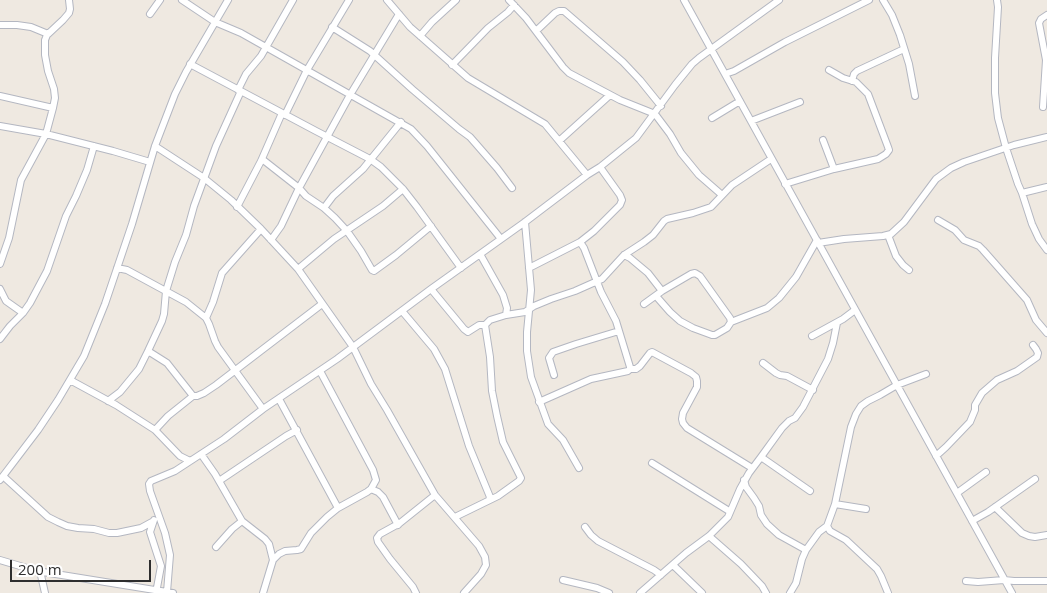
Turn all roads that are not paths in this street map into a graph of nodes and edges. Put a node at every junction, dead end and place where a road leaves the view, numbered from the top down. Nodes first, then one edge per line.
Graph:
1 (69, 0) edge
2 (160, 0) edge
3 (182, 0) edge
4 (228, 0) edge
5 (293, 0) edge
6 (349, 0) edge
7 (456, 0) edge
8 (684, 0) edge
9 (779, 0) edge
10 (869, 0) edge
11 (883, 0) edge
12 (998, 0) edge
13 (391, 1) edge
14 (512, 2) edge
15 (150, 14) dead end
16 (399, 14) junction
17 (1047, 15) edge
18 (215, 22) junction
19 (0, 25) edge
20 (332, 27) junction
21 (536, 31) junction
22 (48, 34) junction
23 (420, 36) junction
24 (265, 47) junction
25 (710, 48) junction
26 (904, 49) junction
27 (374, 54) junction
28 (190, 64) junction
29 (452, 65) junction
30 (307, 70) junction
31 (828, 70) dead end
32 (725, 74) junction
33 (852, 81) junction
34 (240, 90) junction
35 (350, 95) junction
36 (610, 95) junction
37 (0, 96) edge
38 (915, 96) dead end
39 (740, 101) junction
40 (800, 102) dead end
41 (661, 106) junction
42 (1043, 106) dead end
43 (53, 108) junction
44 (284, 114) junction
45 (655, 114) junction
46 (712, 118) dead end
47 (751, 121) junction
48 (401, 122) junction
49 (0, 126) edge
50 (46, 134) junction
51 (327, 137) junction
52 (1047, 137) edge
53 (823, 140) dead end
54 (559, 141) junction
55 (94, 146) junction
56 (155, 146) junction
57 (1006, 148) junction
58 (262, 159) junction
59 (370, 159) junction
60 (771, 159) junction
61 (150, 162) junction
62 (600, 168) junction
63 (834, 169) junction
64 (587, 175) junction
65 (204, 178) junction
66 (785, 184) junction
67 (1047, 187) edge
68 (299, 188) junction
69 (512, 188) dead end
70 (403, 189) junction
71 (1022, 193) junction
72 (722, 196) junction
73 (237, 207) junction
74 (324, 208) junction
75 (938, 220) dead end
76 (525, 222) junction
77 (431, 226) junction
78 (261, 229) junction
79 (347, 231) junction
80 (888, 235) junction
81 (501, 239) junction
82 (271, 240) junction
83 (580, 242) junction
84 (817, 242) junction
85 (1047, 250) edge
86 (480, 254) junction
87 (624, 255) junction
88 (0, 264) edge
89 (117, 268) junction
90 (461, 268) junction
91 (529, 268) junction
92 (298, 270) junction
93 (909, 270) dead end
94 (597, 282) junction
95 (0, 289) edge
96 (432, 289) junction
97 (166, 291) junction
98 (662, 291) junction
99 (656, 296) junction
100 (3, 303) edge
101 (322, 304) junction
102 (644, 304) dead end
103 (402, 310) junction
104 (529, 310) junction
105 (856, 310) junction
106 (23, 314) junction
107 (506, 315) junction
108 (206, 318) junction
109 (731, 322) junction
110 (837, 323) junction
111 (485, 325) junction
112 (619, 331) junction
113 (1047, 333) edge
114 (812, 336) dead end
115 (0, 339) edge
116 (1033, 345) dead end
117 (353, 347) junction
118 (148, 351) junction
119 (763, 364) dead end
120 (630, 369) junction
121 (235, 371) junction
122 (320, 371) junction
123 (926, 374) dead end
124 (554, 375) dead end
125 (70, 380) junction
126 (897, 385) junction
127 (813, 390) junction
128 (120, 392) junction
129 (193, 396) junction
130 (279, 399) junction
131 (108, 401) junction
132 (540, 402) junction
133 (116, 405) junction
134 (263, 410) junction
135 (155, 430) junction
136 (297, 430) junction
137 (201, 454) junction
138 (180, 456) junction
139 (936, 456) junction
140 (761, 457) junction
141 (190, 461) junction
142 (652, 463) dead end
143 (182, 466) junction
144 (579, 468) dead end
145 (752, 468) junction
146 (986, 472) dead end
147 (2, 478) edge
148 (1035, 479) dead end
149 (744, 480) junction
150 (219, 481) junction
151 (371, 489) junction
152 (810, 491) dead end
153 (957, 493) junction
154 (436, 495) junction
155 (489, 500) junction
156 (835, 504) junction
157 (995, 507) junction
158 (338, 508) junction
159 (866, 508) dead end
160 (729, 511) junction
161 (158, 514) junction
162 (455, 517) junction
163 (242, 521) junction
164 (972, 521) junction
165 (152, 522) junction
166 (398, 525) junction
167 (827, 526) junction
168 (141, 528) junction
169 (585, 528) dead end
170 (150, 532) junction
171 (1047, 535) edge
172 (709, 536) junction
173 (216, 547) dead end
174 (271, 550) junction
175 (806, 550) junction
176 (279, 554) junction
177 (0, 560) edge
178 (273, 560) junction
179 (673, 565) junction
180 (40, 571) junction
181 (661, 575) junction
182 (563, 580) dead end
183 (1004, 580) junction
184 (966, 581) dead end
185 (1047, 581) edge
186 (141, 591) edge
187 (157, 592) edge
188 (170, 592) edge
189 (45, 593) edge
190 (263, 593) edge
191 (416, 593) edge
192 (464, 593) edge
193 (609, 593) edge
194 (640, 593) edge
195 (702, 593) edge
196 (766, 593) edge
197 (790, 593) edge
198 (888, 593) edge
199 (1012, 593) edge

1 - 22 street
2 - 15 street
3 - 18 street
4 - 18 street
5 - 24 street
6 - 20 street
7 - 23 street
8 - 25 street
9 - 25 street
10 - 32 street
11 - 26 street
12 - 57 street
13 - 16 street
14 - 21 street
14 - 29 street
16 - 23 street
16 - 27 street
17 - 42 street
18 - 24 street
18 - 28 street
19 - 22 street
20 - 27 street
20 - 30 street
21 - 36 street
21 - 41 street
22 - 43 street
23 - 29 street
24 - 30 street
24 - 34 street
25 - 32 street
25 - 41 street
26 - 33 street
26 - 38 street
27 - 35 street
27 - 69 street
28 - 34 street
28 - 56 street
29 - 54 street
30 - 35 street
30 - 44 street
31 - 33 street
32 - 39 street
33 - 63 street
34 - 44 street
34 - 65 street
35 - 48 street
35 - 51 street
36 - 45 street
36 - 54 street
37 - 43 street
39 - 46 street
39 - 47 street
40 - 47 street
41 - 45 street
43 - 50 street
44 - 51 street
44 - 58 street
45 - 62 street
45 - 72 street
47 - 60 street
48 - 59 street
48 - 81 street
49 - 50 street
50 - 55 street
50 - 88 street
51 - 59 street
51 - 68 street
52 - 57 street
53 - 63 street
54 - 64 street
55 - 61 street
55 - 106 street
56 - 61 street
56 - 65 street
57 - 71 street
57 - 80 street
58 - 68 street
58 - 73 street
59 - 70 street
59 - 74 street
60 - 66 street
60 - 72 street
61 - 89 street
62 - 64 street
62 - 83 street
63 - 66 street
64 - 76 street
65 - 73 street
65 - 97 street
66 - 84 street
67 - 71 street
68 - 74 street
68 - 82 street
70 - 77 street
70 - 79 street
71 - 85 street
72 - 87 street
73 - 78 street
74 - 79 street
75 - 113 street
76 - 81 street
76 - 91 street
77 - 79 street
77 - 90 street
78 - 82 street
78 - 108 street
79 - 92 street
80 - 84 street
80 - 93 street
81 - 86 street
82 - 92 street
83 - 91 street
83 - 94 street
84 - 105 street
84 - 109 street
86 - 90 street
86 - 107 street
87 - 94 street
87 - 98 street
89 - 97 street
89 - 125 street
90 - 96 street
91 - 104 street
92 - 101 street
94 - 104 street
94 - 112 street
95 - 100 street
96 - 103 street
96 - 111 street
97 - 108 street
97 - 118 street
98 - 99 street
98 - 109 street
99 - 102 street
99 - 109 street
100 - 106 street
101 - 117 street
101 - 121 street
103 - 117 street
103 - 155 street
104 - 107 street
104 - 132 street
105 - 110 street
105 - 126 street
106 - 115 street
107 - 111 street
108 - 121 street
110 - 114 street
110 - 127 street
111 - 155 street
112 - 120 street
112 - 124 street
116 - 139 street
117 - 122 street
117 - 154 street
118 - 128 street
118 - 129 street
119 - 127 street
120 - 132 street
120 - 145 street
121 - 129 street
121 - 134 street
122 - 130 street
122 - 151 street
123 - 126 street
125 - 131 street
125 - 147 street
126 - 139 street
126 - 156 street
127 - 140 street
128 - 131 street
128 - 133 street
129 - 135 street
130 - 134 street
130 - 136 street
131 - 133 street
132 - 144 street
133 - 135 street
134 - 137 street
135 - 138 street
136 - 150 street
136 - 158 street
137 - 141 street
137 - 150 street
138 - 141 street
138 - 143 street
139 - 153 street
140 - 145 street
140 - 152 street
141 - 143 street
142 - 160 street
143 - 161 street
145 - 149 street
146 - 153 street
147 - 168 street
148 - 157 street
149 - 160 street
149 - 175 street
150 - 163 street
151 - 158 street
151 - 166 street
153 - 164 street
154 - 162 street
154 - 166 street
155 - 162 street
156 - 159 street
156 - 167 street
157 - 164 street
157 - 171 street
158 - 176 street
160 - 172 street
161 - 165 street
161 - 188 street
162 - 192 street
163 - 173 street
163 - 174 street
164 - 183 street
165 - 168 street
165 - 170 street
166 - 191 street
167 - 175 street
167 - 198 street
168 - 170 street
169 - 181 street
170 - 187 street
172 - 179 street
172 - 196 street
174 - 176 street
174 - 178 street
175 - 197 street
176 - 178 street
177 - 180 street
178 - 190 street
179 - 181 street
179 - 195 street
180 - 186 street
180 - 189 street
181 - 194 street
182 - 193 street
183 - 184 street
183 - 185 street
183 - 199 street
186 - 187 street
187 - 188 street

